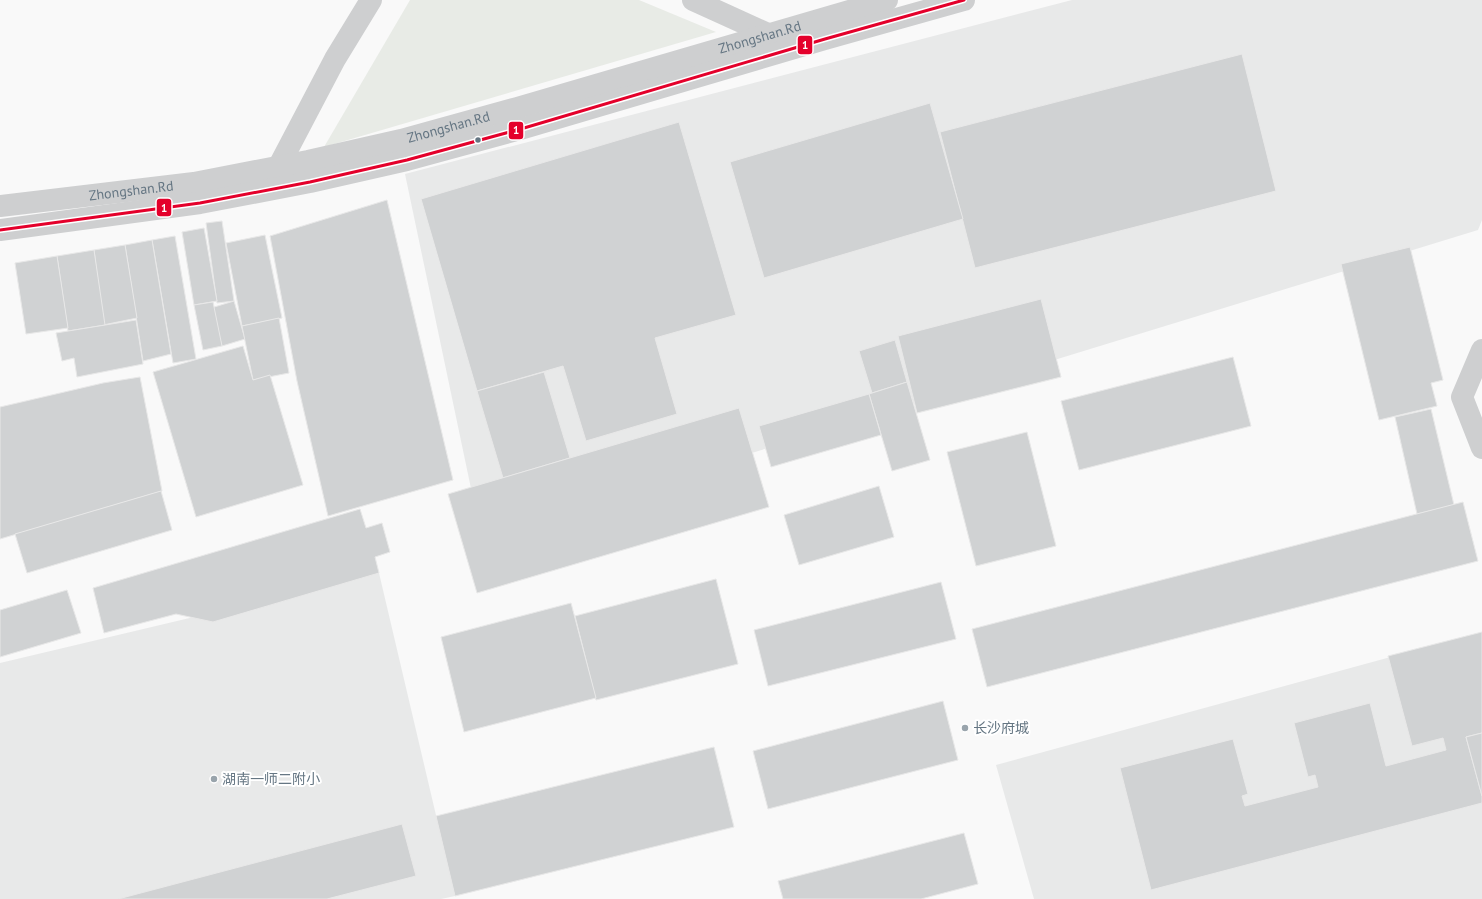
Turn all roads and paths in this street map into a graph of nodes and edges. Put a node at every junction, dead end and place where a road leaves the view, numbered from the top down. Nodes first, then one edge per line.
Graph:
1 (371, 0) edge
2 (693, 0) edge
3 (887, 0) edge
4 (964, 0) edge
5 (767, 34) junction
6 (797, 48) junction
7 (277, 167) junction
8 (265, 191) junction
9 (0, 206) edge
10 (0, 230) edge
11 (1482, 350) edge
12 (1482, 448) edge

1 - 7 street
2 - 5 street
3 - 5 street, Zhongshan.Rd
4 - 6 street, Zhongshan.Rd
5 - 6 street
5 - 7 street, Zhongshan.Rd
6 - 8 street, Zhongshan.Rd
7 - 8 street
7 - 9 street, Zhongshan.Rd
8 - 10 street, Zhongshan.Rd
11 - 12 street

